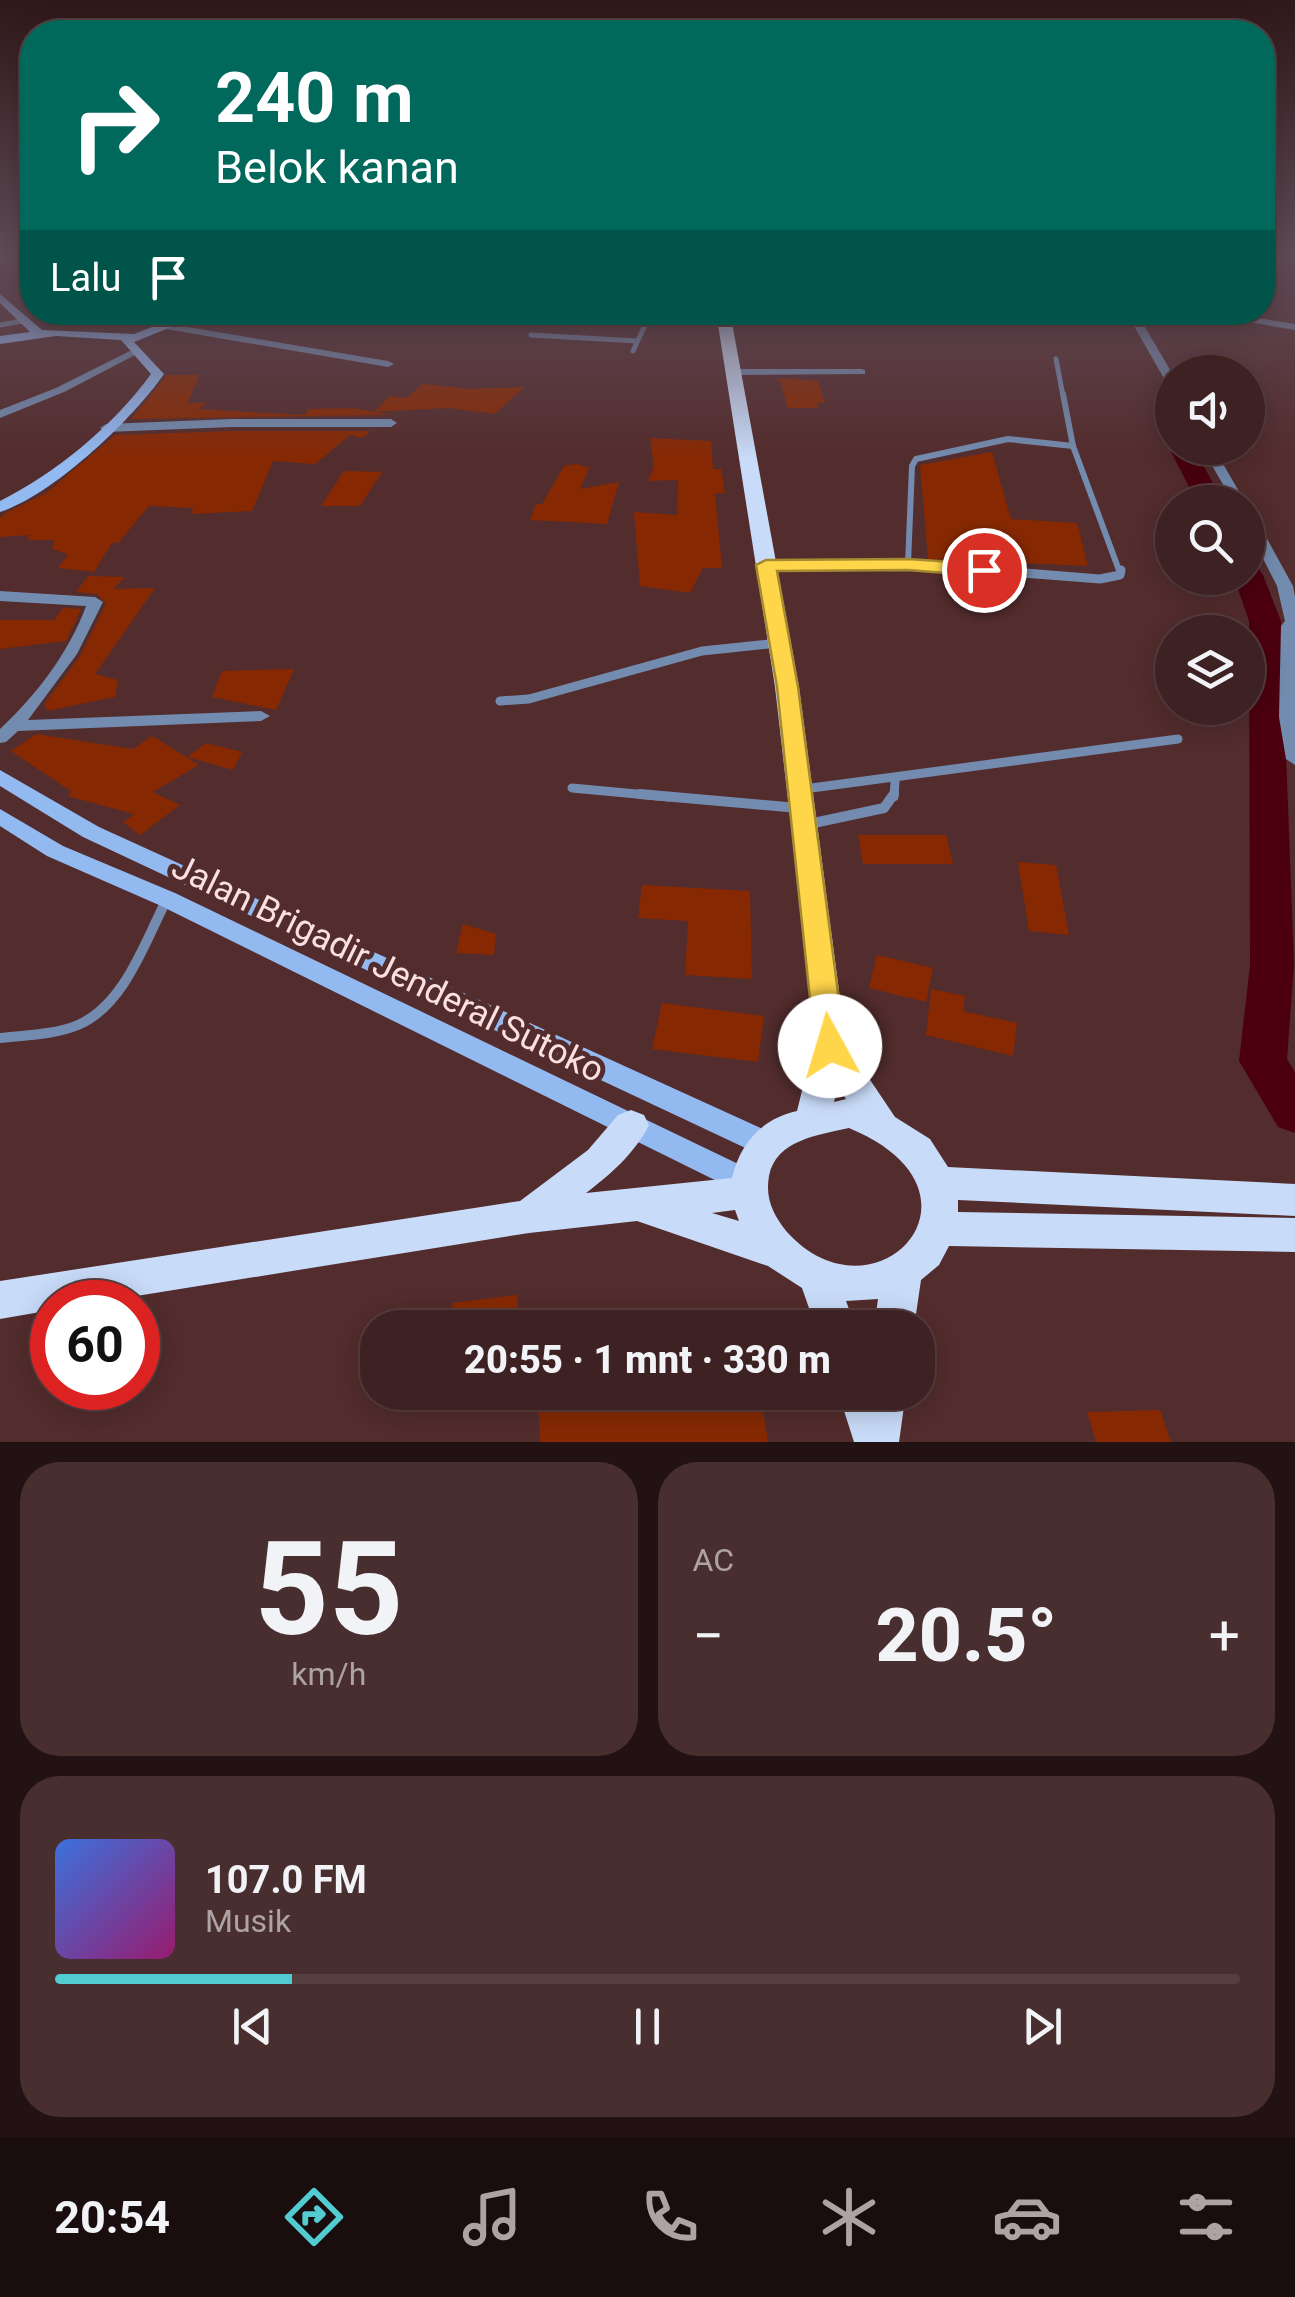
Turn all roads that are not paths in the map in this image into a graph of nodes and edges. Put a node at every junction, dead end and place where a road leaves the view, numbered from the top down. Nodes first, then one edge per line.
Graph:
1 (27, 325) edge
2 (167, 325) edge
3 (645, 325) edge
4 (726, 325) edge
5 (1139, 325) edge
6 (164, 326) junction
7 (38, 334) junction
8 (530, 335) dead end
9 (637, 342) junction
10 (0, 343) edge
11 (131, 344) junction
12 (633, 351) dead end
13 (1156, 355) edge
14 (1056, 360) dead end
15 (388, 364) dead end
16 (733, 372) junction
17 (862, 372) dead end
18 (0, 414) edge
19 (391, 424) dead end
20 (106, 428) junction
21 (1073, 446) junction
22 (0, 507) edge
23 (1265, 550) edge
24 (908, 564) junction
25 (766, 565) junction
26 (0, 596) edge
27 (1294, 620) edge
28 (778, 643) junction
29 (500, 701) dead end
30 (261, 716) dead end
31 (8, 732) edge
32 (1178, 738) dead end
33 (1295, 759) edge
34 (0, 777) edge
35 (895, 782) junction
36 (572, 788) dead end
37 (801, 807) junction
38 (0, 816) edge
39 (91, 832) junction
40 (55, 851) junction
41 (167, 899) junction
42 (0, 1038) edge
43 (830, 1046) junction
44 (814, 1116) junction
45 (631, 1125) junction
46 (882, 1125) junction
47 (764, 1143) junction
48 (938, 1183) junction
49 (747, 1188) junction
50 (1295, 1200) edge
51 (642, 1206) junction
52 (529, 1216) junction
53 (940, 1229) junction
54 (1295, 1235) edge
55 (774, 1250) junction
56 (902, 1274) junction
57 (818, 1278) junction
58 (0, 1300) edge
59 (830, 1310) edge
60 (897, 1310) edge
61 (865, 1410) edge
62 (882, 1410) edge
63 (877, 1442) edge

1 - 7 street
2 - 6 street
3 - 9 lane
4 - 16 main road
5 - 13 street
6 - 11 street
6 - 15 street
7 - 10 street
7 - 11 street
8 - 9 lane
9 - 12 lane
10 - 11 street
11 - 18 street
11 - 20 street
14 - 21 lane
16 - 17 street
16 - 25 main road
19 - 20 street
20 - 22 street
21 - 24 lane
21 - 24 lane
23 - 27 street
24 - 25 lane
25 - 28 main road
26 - 31 street
27 - 33 street
28 - 29 lane
28 - 37 main road
30 - 31 street
32 - 35 lane
34 - 39 street
35 - 37 lane
35 - 37 lane
36 - 37 lane
37 - 43 main road
38 - 40 street, Jalan Brigadir Jenderal Sutoko
39 - 40 street
39 - 47 street
40 - 41 street, Jalan Brigadir Jenderal Sutoko
41 - 42 lane
41 - 45 street, Jalan Brigadir Jenderal Sutoko
43 - 44 main road
43 - 46 main road
44 - 46 main road
44 - 47 main road
45 - 49 street, Jalan Brigadir Jenderal Sutoko
45 - 52 main road
46 - 48 main road
47 - 49 main road
48 - 50 main road
48 - 53 main road
49 - 51 main road
49 - 55 main road
51 - 52 main road
51 - 55 main road
52 - 58 main road
53 - 54 main road
53 - 56 main road
55 - 57 main road
56 - 57 main road
56 - 60 main road
57 - 59 main road
61 - 63 main road
62 - 63 main road

